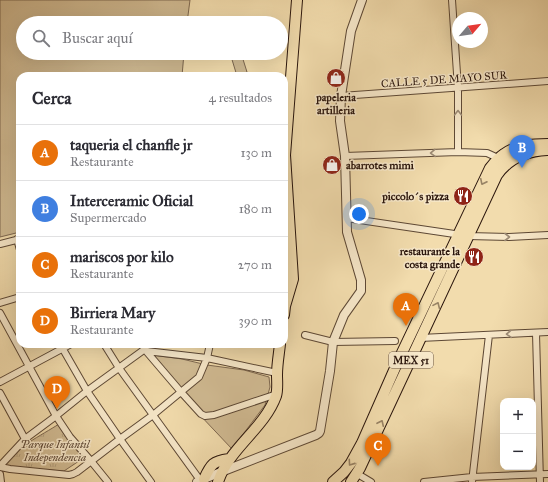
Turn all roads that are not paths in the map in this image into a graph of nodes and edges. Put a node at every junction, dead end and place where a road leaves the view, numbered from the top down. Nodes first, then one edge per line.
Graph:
1 (292, 0) edge
2 (297, 0) edge
3 (362, 0) edge
4 (452, 0) edge
5 (296, 12) junction
6 (548, 80) edge
7 (458, 88) junction
8 (341, 96) junction
9 (288, 107) edge
10 (548, 144) edge
11 (548, 150) edge
12 (458, 152) junction
13 (344, 156) junction
14 (502, 162) junction
15 (346, 218) junction
16 (288, 228) edge
17 (548, 235) edge
18 (463, 236) junction
19 (16, 240) edge
20 (0, 244) edge
21 (288, 297) edge
22 (16, 298) edge
23 (0, 303) edge
24 (0, 313) edge
25 (548, 332) edge
26 (536, 333) junction
27 (305, 335) dead end
28 (489, 335) junction
29 (421, 338) junction
30 (409, 339) junction
31 (16, 341) edge
32 (395, 341) dead end
33 (333, 342) junction
34 (20, 348) edge
35 (58, 348) edge
36 (62, 348) edge
37 (106, 348) edge
38 (144, 348) edge
39 (146, 348) edge
40 (151, 348) edge
41 (209, 348) edge
42 (280, 348) edge
43 (207, 358) junction
44 (30, 366) junction
45 (119, 368) junction
46 (277, 373) junction
47 (0, 382) edge
48 (87, 391) junction
49 (181, 392) junction
50 (0, 393) edge
51 (277, 394) junction
52 (56, 416) junction
53 (153, 416) junction
54 (25, 439) junction
55 (120, 439) junction
56 (229, 459) junction
57 (91, 461) junction
58 (0, 466) edge
59 (221, 472) junction
60 (356, 473) junction
61 (548, 474) edge
62 (540, 475) junction
63 (472, 479) edge
64 (200, 480) edge
65 (108, 482) edge
66 (151, 482) edge
67 (218, 482) edge
68 (333, 482) edge
69 (351, 482) edge
70 (371, 482) edge
71 (424, 482) edge
72 (540, 482) edge

1 - 5 main road
2 - 5 main road
3 - 8 street
4 - 7 street
5 - 9 main road
6 - 7 street, CALLE 5 DE MAYO SUR
7 - 8 street, CALLE 5 DE MAYO SUR
12 -> 7 street
8 - 13 street
10 - 14 main road, MEX 51
11 - 14 main road, MEX 51
12 -> 13 street
12 - 14 street
13 - 15 street
14 - 18 main road, MEX 51
15 - 18 street
15 - 33 street
16 - 21 main road
18 -> 17 street
29 -> 18 main road, MEX 51
18 - 30 main road, MEX 51
19 - 20 street
22 - 23 street
24 - 31 street
25 - 26 street
26 -> 28 street
26 - 62 street
27 - 33 street
28 - 29 street
28 - 63 street
29 - 30 street
60 -> 29 main road, MEX 51
30 -> 68 main road, MEX 51
32 - 33 street
33 - 59 street
34 - 44 street
35 - 44 street
36 - 48 street
37 - 45 street
38 - 45 street
39 - 49 street
40 - 43 street
41 - 43 street
42 - 46 main road
43 - 46 street
43 - 49 street
44 - 47 street
44 - 52 street
45 - 48 street
45 - 53 street
46 - 51 main road
48 - 52 street
48 - 55 street
49 - 51 street
49 - 53 street
50 - 54 street
51 - 56 main road
52 - 54 street
52 - 57 street
53 - 55 street
53 - 64 street
54 - 58 street
55 - 57 street
55 - 66 street
56 - 59 main road
56 - 64 main road
57 - 58 street
57 - 65 street
59 - 64 street
59 - 67 main road
60 - 69 main road, MEX 51
60 - 70 street
61 - 62 street
62 - 63 street
62 - 72 street
63 - 71 street

